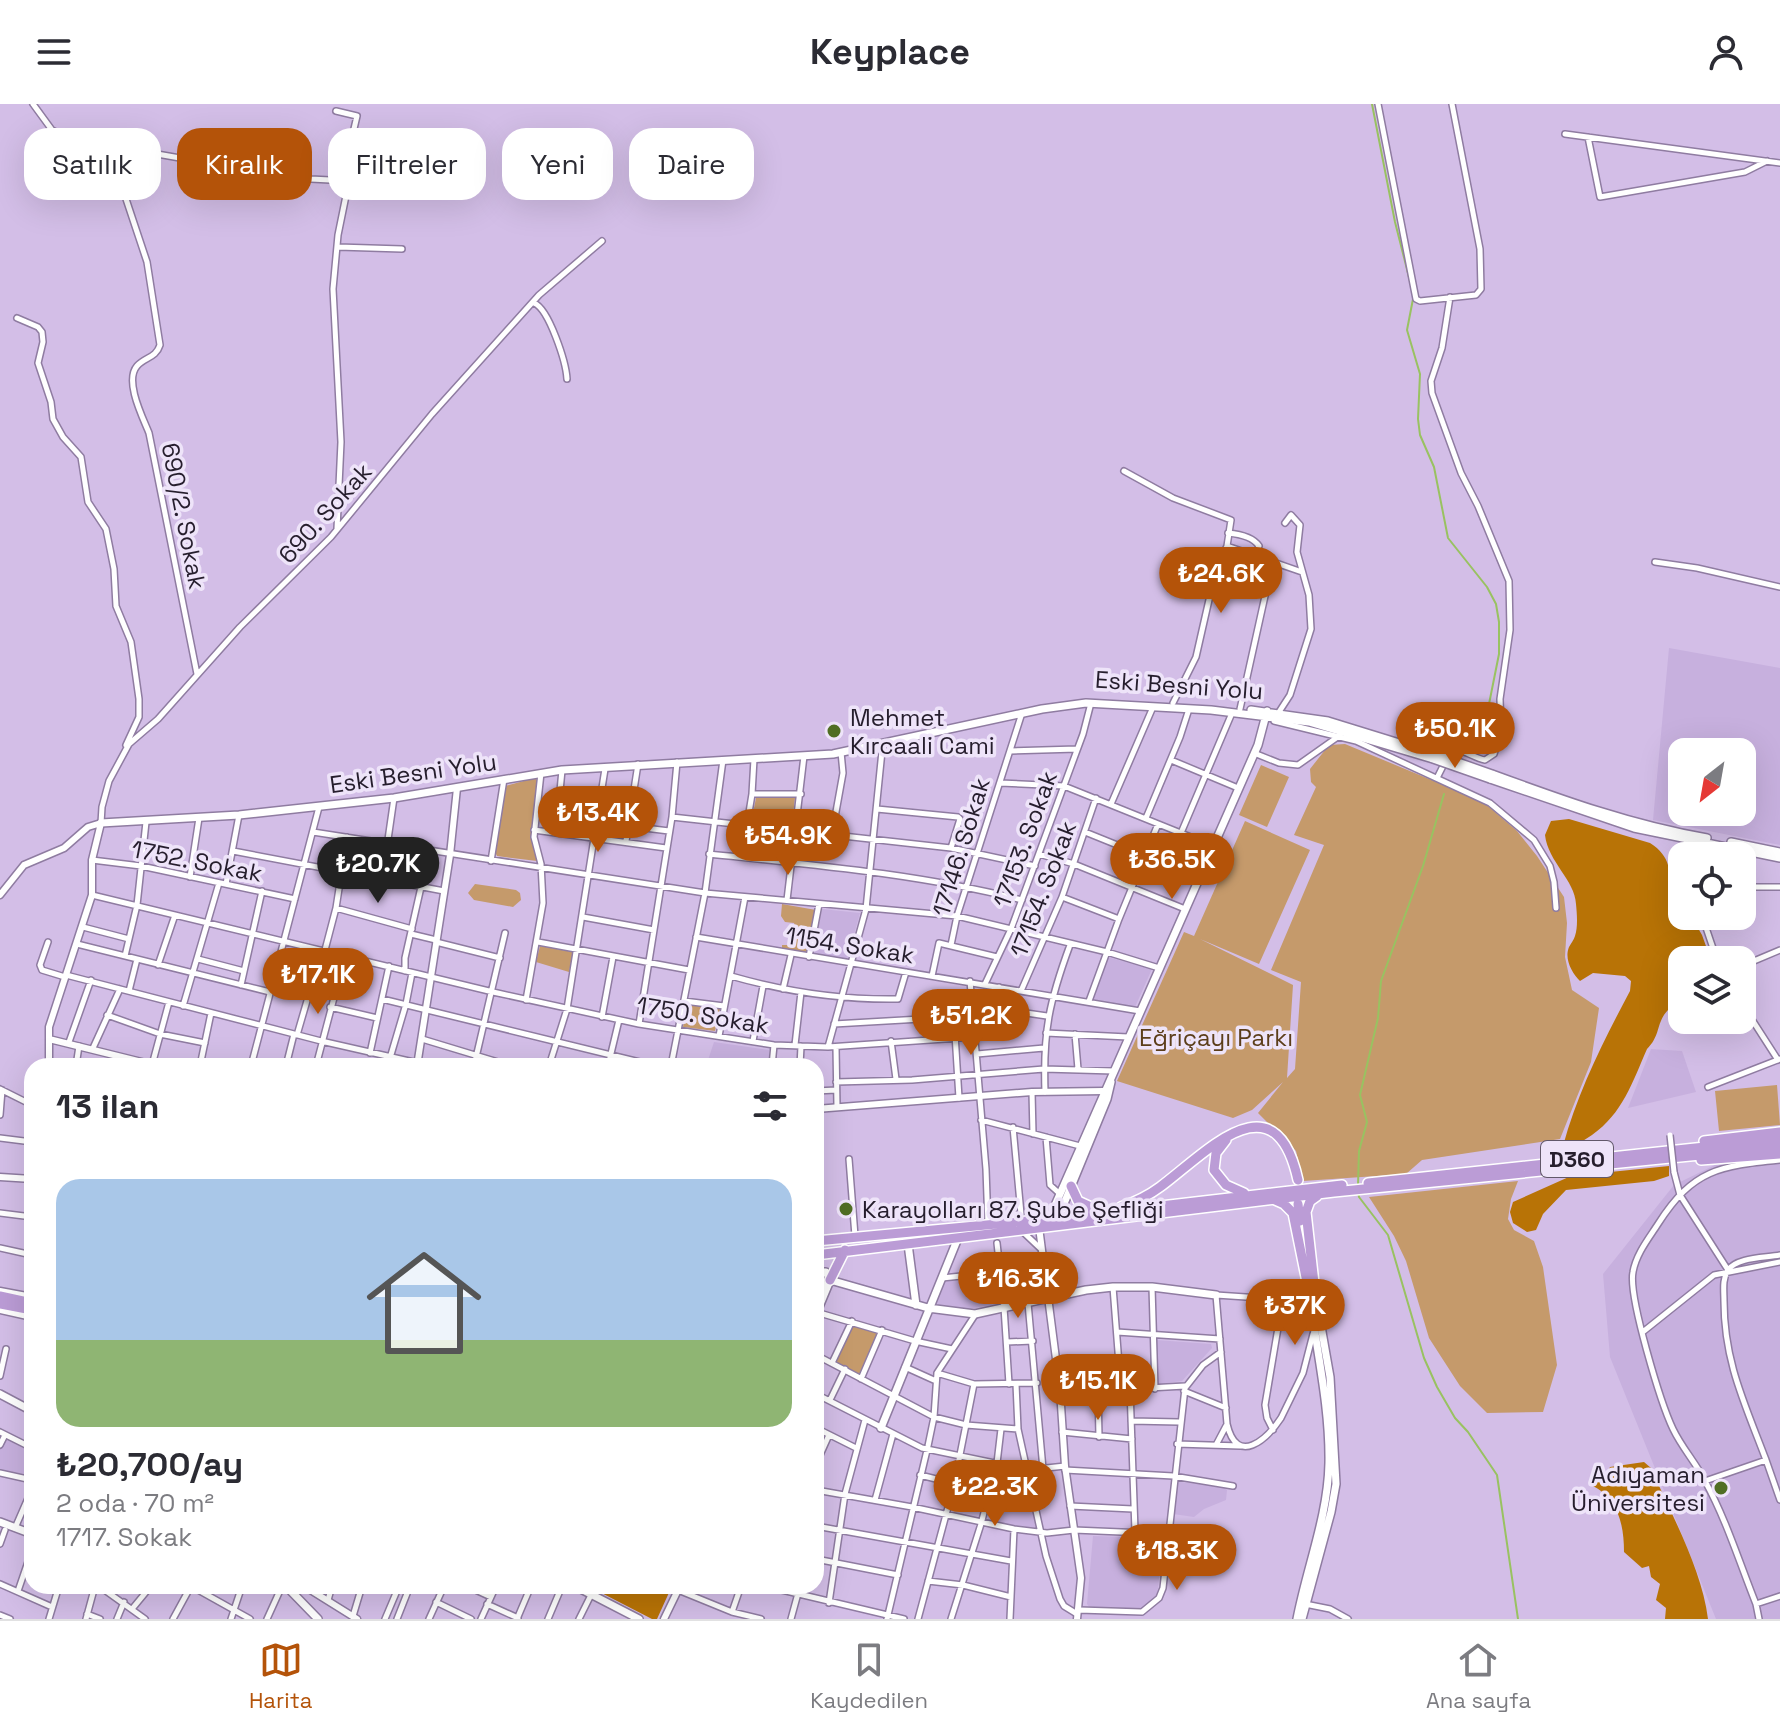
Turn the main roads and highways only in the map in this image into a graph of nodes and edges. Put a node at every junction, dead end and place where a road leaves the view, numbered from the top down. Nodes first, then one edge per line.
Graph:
1 (1236, 710) junction
2 (1272, 715) junction
3 (919, 735) junction
4 (101, 823) road end
5 (1780, 855) edge
6 (1114, 1071) junction
7 (1780, 1132) edge
8 (1780, 1139) edge
9 (1780, 1147) edge
10 (1780, 1154) edge
11 (1665, 1155) junction
12 (1071, 1186) junction
13 (1333, 1189) junction
14 (1251, 1194) junction
15 (1320, 1194) junction
16 (1272, 1200) junction
17 (1299, 1203) dead end
18 (1107, 1212) junction
19 (1062, 1218) junction
20 (1049, 1219) junction
21 (841, 1238) junction
22 (958, 1238) junction
23 (824, 1240) edge
24 (908, 1244) junction
25 (844, 1252) junction
26 (824, 1254) edge
27 (824, 1272) edge
28 (829, 1281) junction
29 (824, 1287) edge
30 (1312, 1292) junction
31 (824, 1293) edge
32 (0, 1294) edge
33 (1216, 1295) road end
34 (24, 1298) edge
35 (916, 1305) junction
36 (0, 1307) edge
37 (928, 1308) junction
38 (24, 1309) edge
39 (0, 1392) edge
40 (24, 1404) edge
41 (881, 1428) road end
42 (2, 1526) edge
43 (24, 1533) edge
44 (24, 1533) edge
45 (292, 1594) edge
46 (301, 1594) edge
47 (589, 1594) edge
48 (318, 1619) edge
49 (325, 1619) edge
50 (639, 1619) edge
51 (1300, 1619) edge

1 - 2 main road, Eski Besni Yolu
1 - 3 main road, Eski Besni Yolu
1 - 3 main road, Eski Besni Yolu
2 - 5 main road, Eski Besni Yolu, bridge
2 - 6 main road
3 - 4 main road, Eski Besni Yolu
6 - 12 main road
6 - 20 main road
7 - 11 highway
8 - 11 highway, D360
9 - 11 highway, D360
10 - 11 highway
11 - 13 highway, D360
12 - 18 highway
12 - 19 main road
13 - 14 highway, D360
13 - 15 highway, D360
14 - 18 highway, D360
14 - 18 highway
15 - 16 highway, D360
15 - 30 highway
16 - 22 highway, D360
16 - 30 highway
17 - 30 highway
18 - 19 highway, D360
19 - 20 highway, D360
20 - 21 highway, D360
21 - 23 highway, D360
21 - 25 highway
22 - 24 highway, D360
22 - 37 main road
24 - 25 highway, D360
24 - 35 main road
25 - 26 highway, D360
25 - 28 highway
27 - 28 main road
28 - 29 main road
28 - 31 main road
28 - 35 main road
30 - 51 main road
30 - 51 main road
32 - 34 highway
33 - 37 main road
35 - 37 main road
36 - 38 highway
37 - 41 main road
39 - 40 main road
42 - 43 main road
42 - 44 main road
45 - 48 main road
46 - 49 main road
47 - 50 main road

